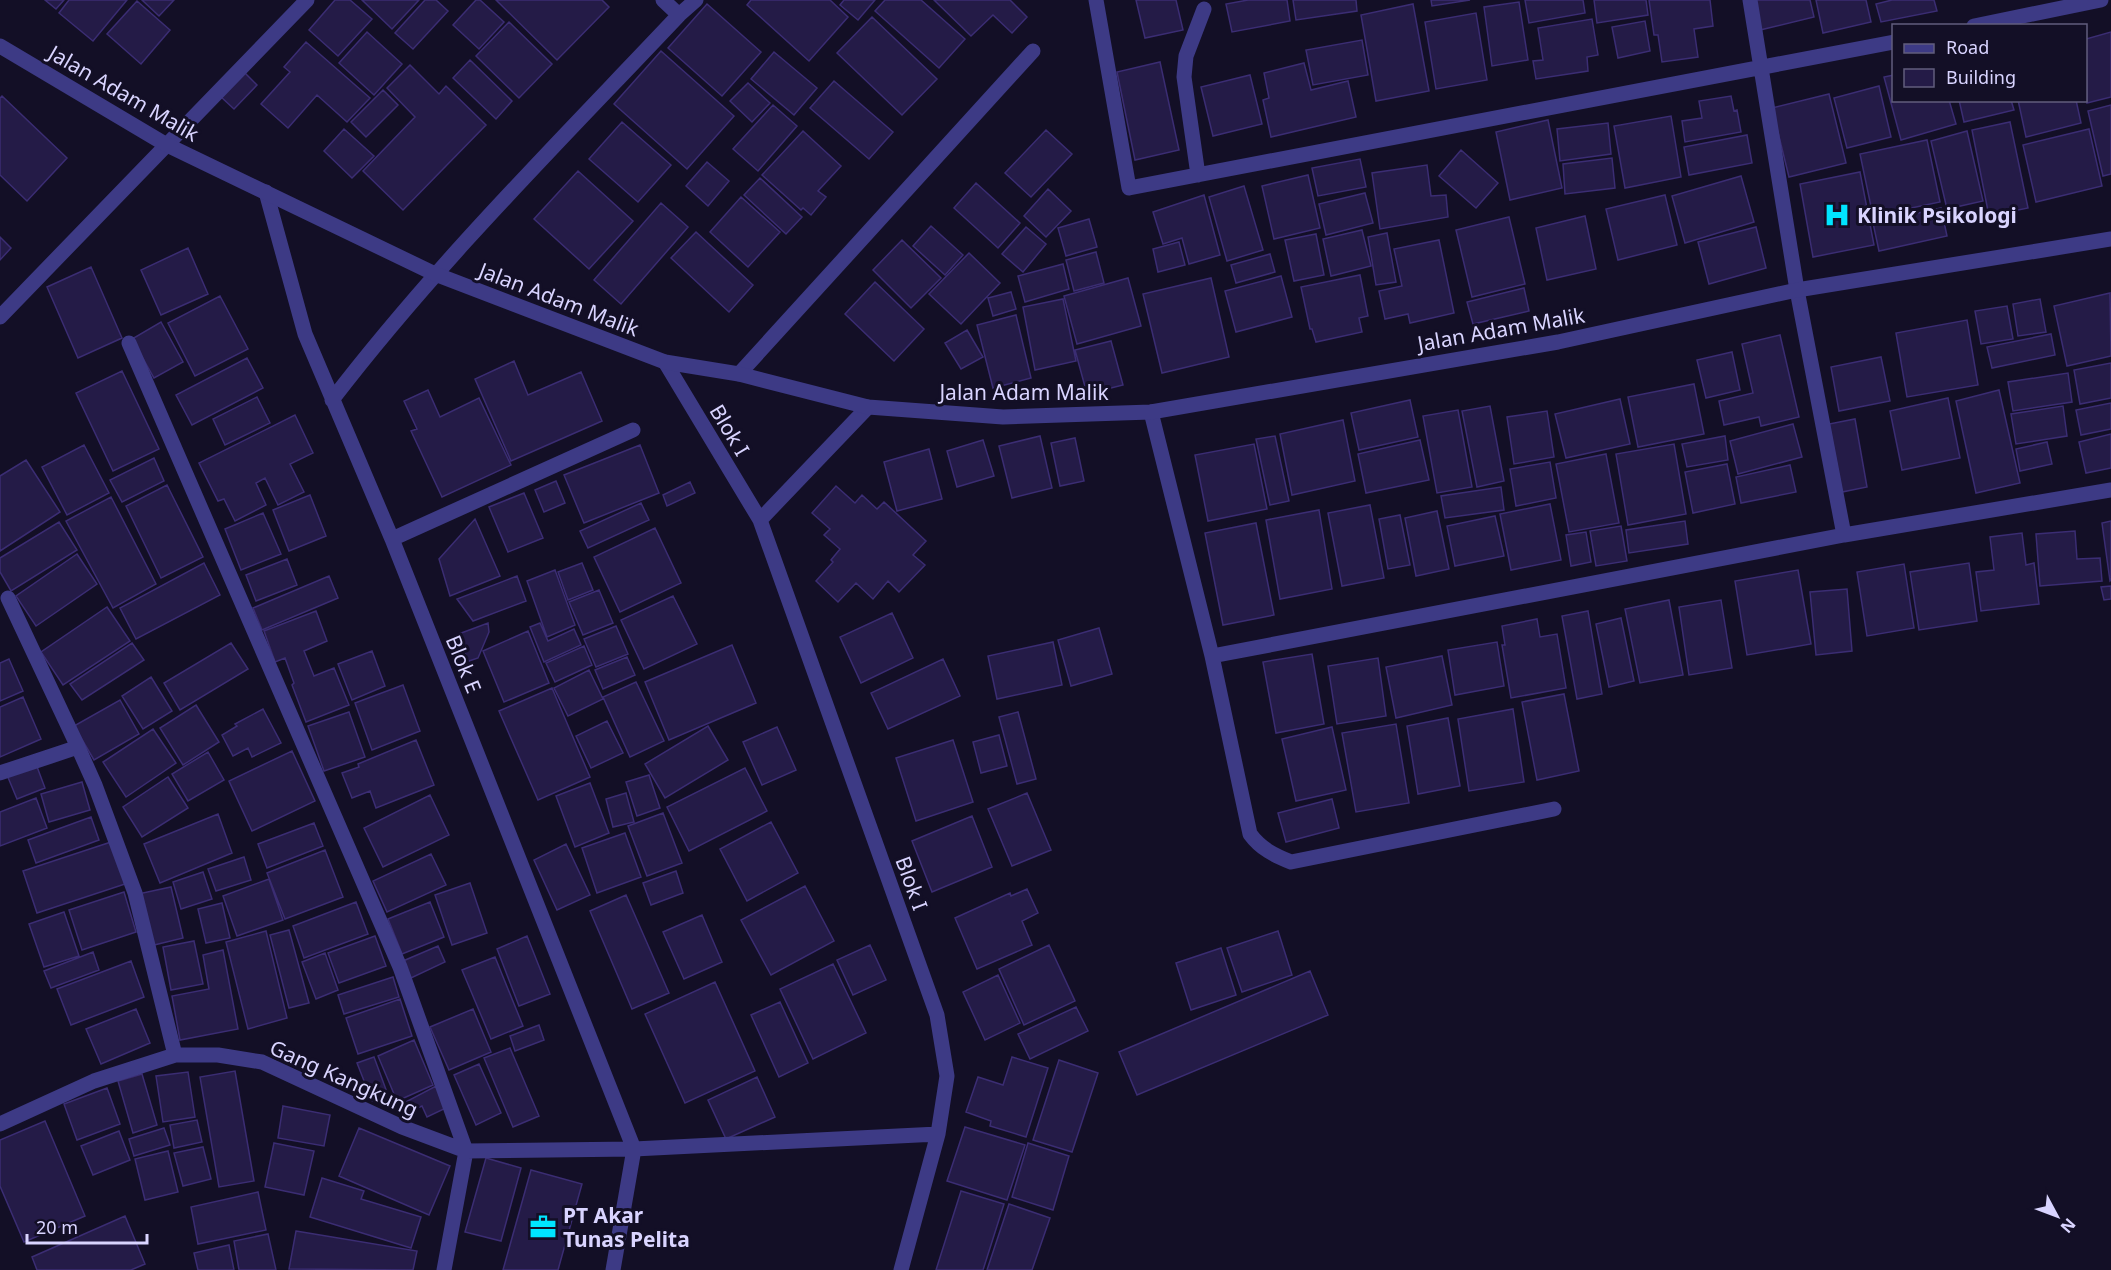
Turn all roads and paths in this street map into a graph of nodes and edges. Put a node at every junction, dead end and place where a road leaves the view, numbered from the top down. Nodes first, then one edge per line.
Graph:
1 (307, 0) edge
2 (663, 0) edge
3 (696, 0) edge
4 (1096, 0) edge
5 (1750, 0) edge
6 (2101, 0) edge
7 (1204, 9) dead end
8 (679, 15) junction
9 (1984, 24) edge
10 (1892, 42) edge
11 (0, 46) edge
12 (1033, 51) dead end
13 (1761, 68) junction
14 (165, 144) junction
15 (1198, 175) junction
16 (266, 192) junction
17 (2111, 239) edge
18 (435, 274) junction
19 (1797, 290) junction
20 (0, 317) edge
21 (129, 343) dead end
22 (665, 362) junction
23 (739, 374) junction
24 (332, 400) junction
25 (868, 407) junction
26 (1151, 412) junction
27 (633, 430) dead end
28 (2111, 490) edge
29 (760, 520) junction
30 (1844, 535) junction
31 (392, 539) junction
32 (8, 598) dead end
33 (1212, 656) junction
34 (78, 747) junction
35 (0, 773) edge
36 (1554, 809) dead end
37 (175, 1055) junction
38 (0, 1124) edge
39 (938, 1134) junction
40 (634, 1149) junction
41 (466, 1151) junction
42 (444, 1270) edge
43 (613, 1270) edge
44 (901, 1270) edge

1 - 14 street
2 - 8 street
3 - 8 street
4 - 15 street
5 - 13 street
6 - 9 street
7 - 15 street
8 - 18 street
10 - 13 street
11 - 14 street, Jalan Adam Malik
12 - 23 street
13 - 15 street
13 - 19 street
14 - 16 street, Jalan Adam Malik
14 - 20 street
16 - 18 street, Jalan Adam Malik
16 - 24 street, Blok E
17 - 19 street, Jalan Adam Malik
18 - 22 street, Jalan Adam Malik
18 - 24 street
19 - 26 street, Jalan Adam Malik
19 - 30 street
21 - 41 street
22 - 23 street, Jalan Adam Malik
22 - 29 street, Blok I
23 - 25 street, Jalan Adam Malik
24 - 31 street, Blok E
25 - 26 street, Jalan Adam Malik
25 - 29 street
26 - 33 street
27 - 31 street
28 - 30 street
29 - 39 street, Blok I
30 - 33 street
31 - 40 street, Blok E
32 - 34 street
33 - 36 street
34 - 35 street
34 - 37 street
37 - 38 street, Gang Kangkung
37 - 41 street, Gang Kangkung
39 - 40 street
39 - 44 street, Blok I
40 - 41 street
40 - 43 street
41 - 42 street

